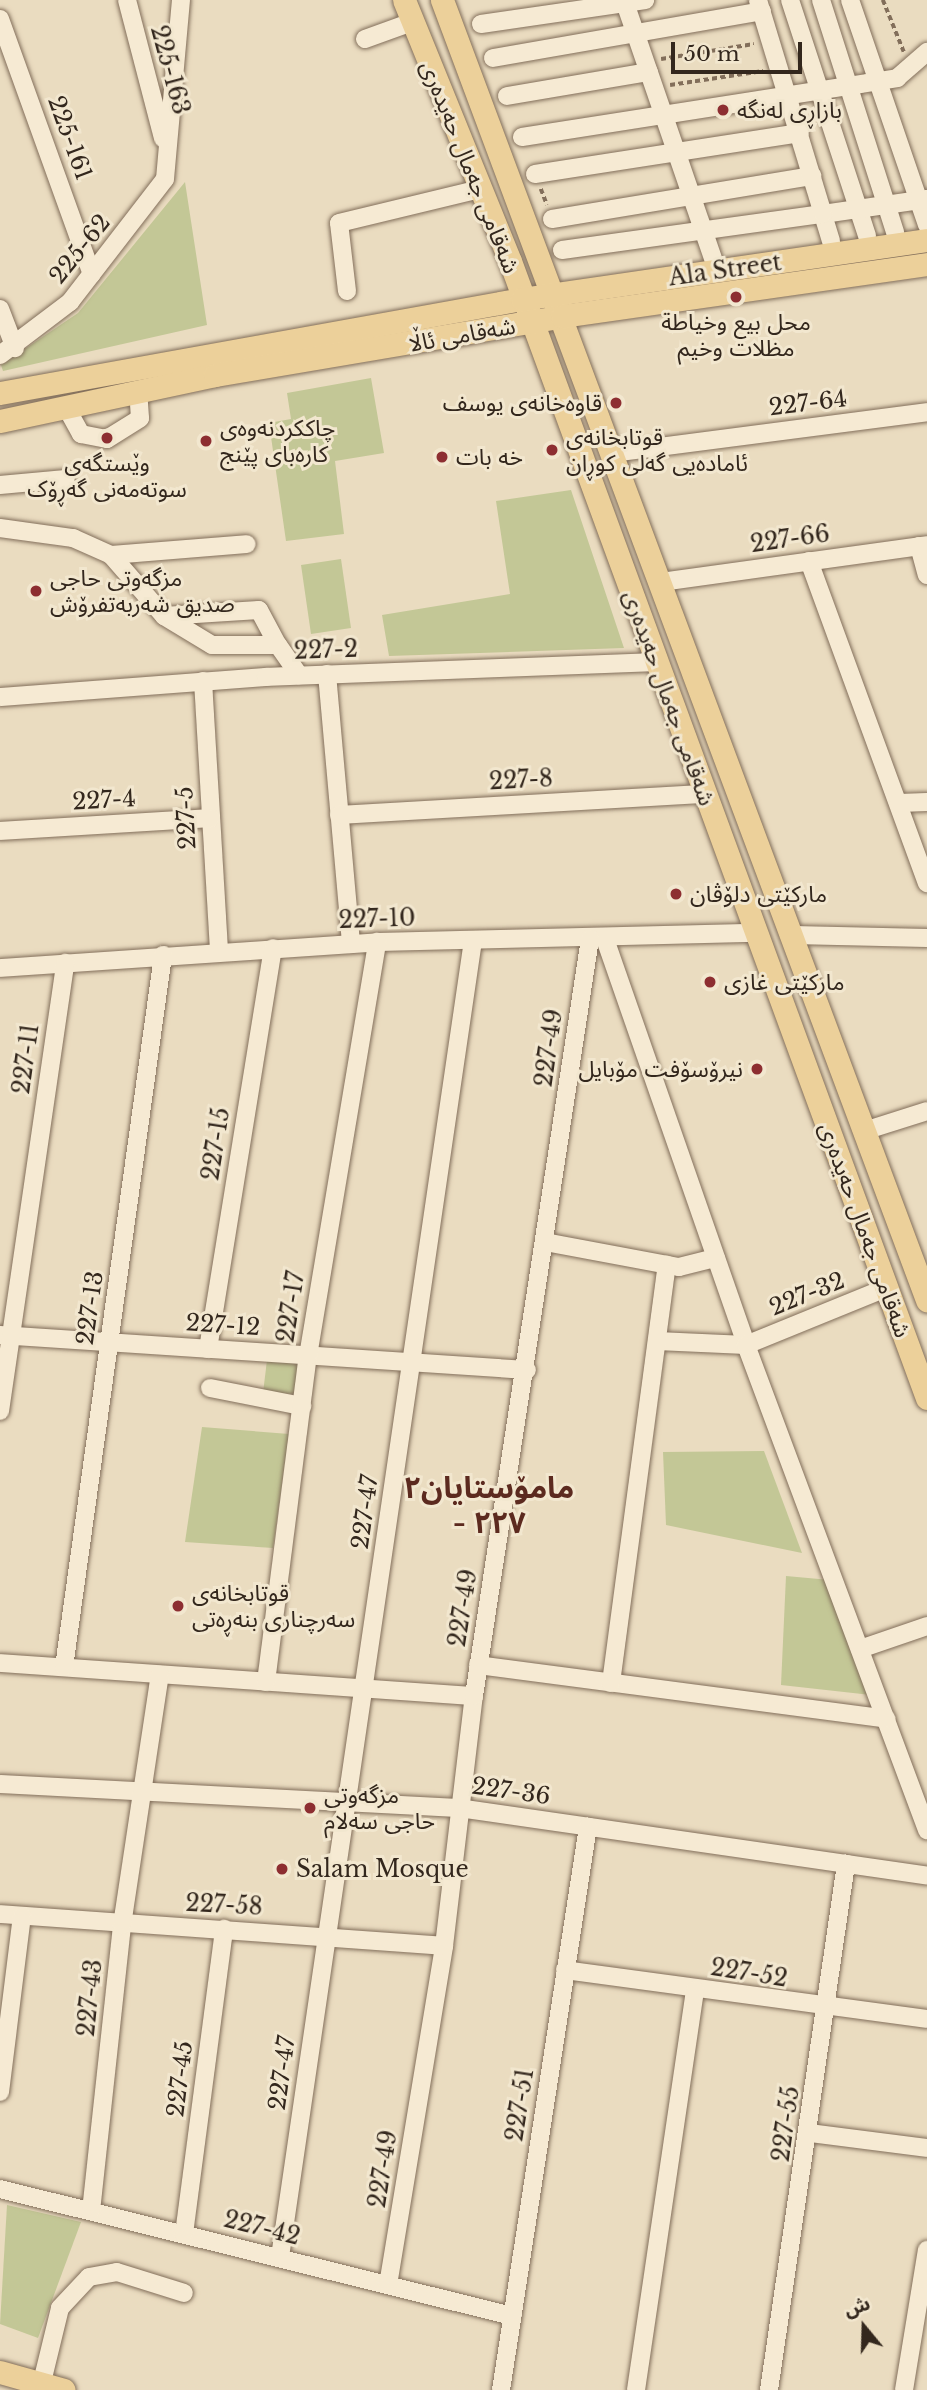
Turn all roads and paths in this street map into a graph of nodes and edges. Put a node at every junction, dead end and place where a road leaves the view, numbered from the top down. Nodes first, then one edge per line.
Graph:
1 (127, 0) edge
2 (181, 0) edge
3 (404, 0) edge
4 (442, 0) edge
5 (645, 0) edge
6 (790, 0) edge
7 (821, 0) edge
8 (850, 0) edge
9 (883, 0) edge
10 (625, 1) edge
11 (760, 6) edge
12 (0, 19) edge
13 (412, 22) junction
14 (481, 24) dead end
15 (636, 34) junction
16 (365, 39) dead end
17 (772, 41) junction
18 (921, 57) edge
19 (493, 58) dead end
20 (780, 68) junction
21 (650, 74) junction
22 (879, 81) junction
23 (851, 86) junction
24 (819, 91) junction
25 (507, 96) dead end
26 (789, 96) junction
27 (664, 116) junction
28 (800, 133) junction
29 (522, 137) dead end
30 (676, 150) junction
31 (166, 152) junction
32 (535, 174) dead end
33 (812, 176) junction
34 (480, 189) junction
35 (692, 196) junction
36 (923, 199) edge
37 (887, 205) junction
38 (857, 209) junction
39 (823, 214) junction
40 (552, 219) dead end
41 (927, 225) edge
42 (703, 230) junction
43 (895, 232) dead end
44 (867, 236) dead end
45 (927, 240) edge
46 (831, 241) dead end
47 (562, 250) dead end
48 (713, 258) dead end
49 (927, 264) edge
50 (92, 274) junction
51 (347, 291) dead end
52 (522, 299) junction
53 (558, 306) junction
54 (0, 309) edge
55 (532, 323) junction
56 (7, 351) edge
57 (138, 392) junction
58 (0, 393) edge
59 (66, 407) junction
60 (927, 412) edge
61 (0, 421) edge
62 (613, 453) junction
63 (66, 479) dead end
64 (0, 485) edge
65 (0, 528) edge
66 (247, 544) dead end
67 (923, 546) edge
68 (111, 555) junction
69 (809, 561) junction
70 (927, 575) edge
71 (661, 582) junction
72 (164, 616) junction
73 (278, 645) junction
74 (654, 662) junction
75 (327, 674) junction
76 (299, 675) junction
77 (203, 681) junction
78 (0, 697) edge
79 (705, 794) junction
80 (927, 802) edge
81 (899, 803) junction
82 (339, 815) junction
83 (211, 818) junction
84 (0, 831) edge
85 (927, 883) edge
86 (757, 933) junction
87 (793, 935) junction
88 (927, 938) edge
89 (597, 939) junction
90 (473, 940) junction
91 (377, 942) junction
92 (351, 944) junction
93 (273, 948) junction
94 (219, 952) junction
95 (163, 955) junction
96 (65, 963) junction
97 (0, 968) edge
98 (927, 1111) edge
99 (864, 1131) junction
100 (887, 1191) junction
101 (855, 1202) junction
102 (545, 1242) junction
103 (919, 1252) edge
104 (716, 1258) junction
105 (667, 1265) junction
106 (886, 1288) junction
107 (927, 1300) edge
108 (5, 1336) edge
109 (657, 1342) junction
110 (110, 1343) junction
111 (746, 1345) junction
112 (208, 1349) junction
113 (308, 1356) junction
114 (411, 1360) junction
115 (527, 1370) junction
116 (210, 1388) dead end
117 (927, 1398) edge
118 (302, 1406) junction
119 (0, 1411) edge
120 (927, 1626) edge
121 (860, 1649) junction
122 (0, 1663) edge
123 (478, 1665) junction
124 (64, 1667) junction
125 (159, 1675) junction
126 (266, 1682) junction
127 (611, 1683) junction
128 (365, 1687) junction
129 (474, 1696) junction
130 (886, 1719) junction
131 (0, 1784) edge
132 (144, 1792) junction
133 (347, 1802) junction
134 (458, 1808) junction
135 (588, 1827) junction
136 (927, 1830) edge
137 (846, 1864) junction
138 (927, 1876) edge
139 (0, 1914) edge
140 (22, 1916) junction
141 (122, 1925) junction
142 (224, 1929) junction
143 (327, 1937) junction
144 (444, 1945) junction
145 (565, 1970) junction
146 (695, 1990) junction
147 (827, 2010) junction
148 (927, 2019) edge
149 (0, 2092) edge
150 (810, 2133) junction
151 (927, 2148) edge
152 (0, 2189) edge
153 (91, 2211) junction
154 (184, 2234) junction
155 (927, 2250) edge
156 (280, 2257) junction
157 (924, 2284) edge
158 (388, 2285) junction
159 (184, 2293) dead end
160 (512, 2316) junction
161 (0, 2372) edge
162 (42, 2382) junction
163 (64, 2390) edge
164 (501, 2390) edge
165 (636, 2390) edge
166 (769, 2390) edge
167 (904, 2390) edge

1 - 31 street, 225-163
2 - 31 street, 225-62
3 - 13 main road, شەقامی جەمال حەیدەری
4 - 53 main road, شەقامی جەمال حەیدەری
5 - 10 street
6 - 24 street
7 - 23 street
8 - 22 street
9 - 18 path
10 - 14 street
10 - 15 street
11 - 15 street
11 - 17 street
12 - 50 street, 225-161
13 - 16 street
13 - 34 main road, شەقامی جەمال حەیدەری
15 - 19 street
15 - 21 street
17 - 20 street
17 - 21 path
18 - 22 street
20 - 21 path
20 - 26 street
21 - 25 street
21 - 27 street
22 - 23 street
22 - 36 street
23 - 24 street
23 - 37 street
24 - 26 street
24 - 38 street
26 - 27 street
26 - 28 street
27 - 29 street
27 - 30 street
28 - 30 street
28 - 33 street
30 - 32 street
30 - 35 street
31 - 50 street, 225-62
33 - 35 street
33 - 39 street
34 - 51 street
34 - 52 main road, شەقامی جەمال حەیدەری
35 - 40 street
35 - 42 street
36 - 37 street
36 - 41 street
37 - 38 street
37 - 43 street
38 - 39 street
38 - 44 street
39 - 42 street
39 - 46 street
42 - 47 street
42 - 48 street
45 - 53 main road, Ala Street
49 - 53 main road, شه‌قامی ئاڵا
50 - 56 street, 225-62
52 - 53 main road, Ala Street
52 - 55 main road, شەقامی جەمال حەیدەری
52 - 58 main road, شه‌قامی ئاڵا
53 - 55 main road, شه‌قامی ئاڵا
53 - 62 main road, شەقامی جەمال حەیدەری
54 - 56 street
55 - 57 main road, شه‌قامی ئاڵا
55 - 74 main road, شەقامی جەمال حەیدەری
57 - 59 main road, شه‌قامی ئاڵا
57 - 59 street
59 - 61 main road, شه‌قامی ئاڵا
60 - 62 street, 227-64
62 - 71 main road, شەقامی جەمال حەیدەری
63 - 64 street
65 - 68 street
66 - 68 street
67 - 69 street, 227-66
67 - 70 street
68 - 72 street
69 - 71 street, 227-66
69 - 81 street
71 - 87 main road, شەقامی جەمال حەیدەری
72 - 73 street
72 - 73 street
73 - 76 street
74 - 75 street, 227-2
74 - 79 main road, شەقامی جەمال حەیدەری
75 - 76 street, 227-2
75 - 82 street
76 - 77 street, 227-2
77 - 78 street, 227-2
77 - 83 street, 227-5
79 - 82 street, 227-8
79 - 86 main road, شەقامی جەمال حەیدەری
80 - 81 street
81 - 85 street
82 - 92 street
83 - 84 street, 227-4
83 - 94 street, 227-5
86 - 89 street, 227-10
86 - 101 main road, شەقامی جەمال حەیدەری
87 - 88 street
87 - 99 main road, شەقامی جەمال حەیدەری
89 - 90 street, 227-10
89 - 102 street, 227-49
89 - 104 street
90 - 91 street, 227-10
90 - 114 street, 227-47
91 - 92 street, 227-10
91 - 113 street, 227-17
92 - 93 street, 227-10
93 - 94 street, 227-10
93 - 112 street, 227-15
94 - 95 street, 227-10
95 - 96 street, 227-10
95 - 110 street, 227-13
96 - 97 street, 227-10
96 - 108 street, 227-11
98 - 99 street
99 - 100 main road, شەقامی جەمال حەیدەری
100 - 101 main road
100 - 103 main road, شەقامی جەمال حەیدەری
101 - 106 main road, شەقامی جەمال حەیدەری
102 - 105 street
102 - 115 street, 227-49
103 - 107 main road, شەقامی جەمال حەیدەری
104 - 105 street
104 - 111 street
105 - 109 street
106 - 111 street, 227-32
106 - 117 main road, شەقامی جەمال حەیدەری
108 - 110 street, 227-12
108 - 119 street, 227-11
109 - 111 street
109 - 127 street
110 - 112 street, 227-12
110 - 124 street, 227-13
111 - 121 street
112 - 113 street, 227-12
113 - 114 street, 227-12
113 - 118 street, 227-17
114 - 115 street, 227-12
114 - 128 street, 227-47
115 - 123 street, 227-49
116 - 118 street
118 - 126 street, 227-17
120 - 121 street
121 - 130 street
122 - 124 street
123 - 127 street
123 - 129 street, 227-49
124 - 125 street
125 - 126 street
125 - 132 street, 227-43
126 - 128 street
127 - 130 street
128 - 129 street
128 - 133 street, 227-47
129 - 134 street, 227-49
130 - 136 street
131 - 132 street, 227-36
132 - 133 street, 227-36
132 - 141 street, 227-43
133 - 134 street, 227-36
133 - 143 street, 227-47
134 - 135 street, 227-36
134 - 144 street, 227-49
135 - 137 street, 227-36
135 - 145 street, 227-51
137 - 138 street, 227-36
137 - 147 street, 227-55
139 - 140 street, 227-58
140 - 141 street, 227-58
140 - 149 street
141 - 142 street, 227-58
141 - 153 street, 227-43
142 - 143 street, 227-58
142 - 154 street, 227-45
143 - 144 street, 227-58
143 - 156 street, 227-47
144 - 158 street, 227-49
145 - 146 street, 227-52
145 - 160 street, 227-51
146 - 147 street, 227-52
146 - 165 street
147 - 148 street, 227-52
147 - 150 street, 227-55
150 - 151 street
150 - 166 street, 227-55
152 - 153 street, 227-42
153 - 154 street, 227-42
154 - 156 street, 227-42
155 - 157 street
156 - 158 street, 227-42
157 - 167 street
158 - 160 street, 227-42
159 - 162 street
160 - 164 street, 227-51
161 - 162 main road
162 - 163 main road

